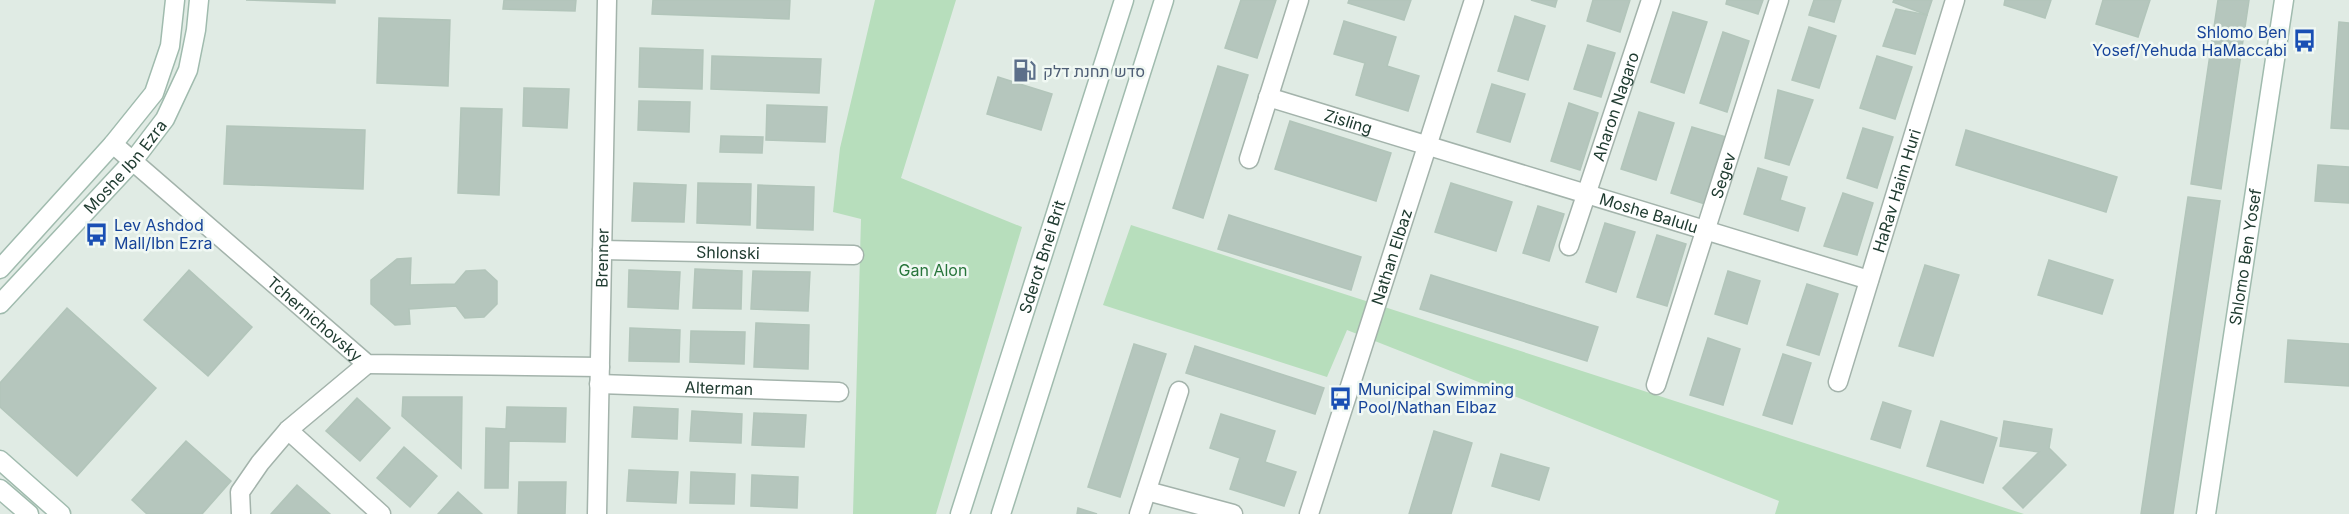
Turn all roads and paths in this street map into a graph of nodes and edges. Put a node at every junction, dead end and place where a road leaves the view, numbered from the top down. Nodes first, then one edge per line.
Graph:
1 (175, 0) edge
2 (199, 0) edge
3 (607, 0) edge
4 (1124, 0) edge
5 (1164, 0) edge
6 (1299, 0) edge
7 (1474, 0) edge
8 (1651, 0) edge
9 (1779, 0) edge
10 (1955, 0) edge
11 (2284, 0) edge
12 (1268, 97) junction
13 (113, 144) junction
14 (1428, 144) junction
15 (1249, 159) dead end
16 (133, 161) junction
17 (1587, 193) junction
18 (1706, 230) junction
19 (1569, 246) dead end
20 (602, 250) junction
21 (854, 255) dead end
22 (0, 268) edge
23 (1869, 280) junction
24 (0, 304) edge
25 (367, 363) junction
26 (600, 376) junction
27 (1838, 382) dead end
28 (1656, 384) dead end
29 (1179, 391) dead end
30 (839, 392) dead end
31 (288, 430) junction
32 (0, 460) edge
33 (0, 489) edge
34 (1147, 491) junction
35 (29, 514) edge
36 (61, 514) edge
37 (241, 514) edge
38 (381, 514) edge
39 (597, 514) edge
40 (960, 514) edge
41 (1000, 514) edge
42 (1139, 514) edge
43 (1233, 514) edge
44 (1309, 514) edge
45 (2206, 514) edge

1 - 13 street, Moshe Ibn Ezra
2 - 16 street, Moshe Ibn Ezra
3 - 20 street, Brenner
4 - 40 street, Sderot Bnei Brit
5 - 41 street
6 - 12 street
7 - 14 street, Nathan Elbaz
8 - 17 street, Aharon Nagaro
9 - 18 street, Segev
10 - 23 street, HaRav Haim Huri
11 - 45 street, Shlomo Ben Yosef
12 - 14 street, Zisling
12 - 15 street
13 - 16 street, Tchernichovsky
13 - 22 street, Moshe Ibn Ezra
14 - 17 street, Moshe Balulu
14 - 44 street, Nathan Elbaz
16 - 24 street, Moshe Ibn Ezra
16 - 25 street, Tchernichovsky
17 - 18 street, Moshe Balulu
17 - 19 street, Aharon Nagaro
18 - 23 street, Moshe Balulu
18 - 28 street, Segev
20 - 21 street, Shlonski
20 - 26 street, Brenner
23 - 27 street, HaRav Haim Huri
25 - 26 street, Tchernichovsky
25 - 31 street
26 - 30 street, Alterman
26 - 39 street, Brenner
29 - 34 street
31 - 37 street
31 - 38 street
32 - 36 street
33 - 35 street
34 - 42 street
34 - 43 street

